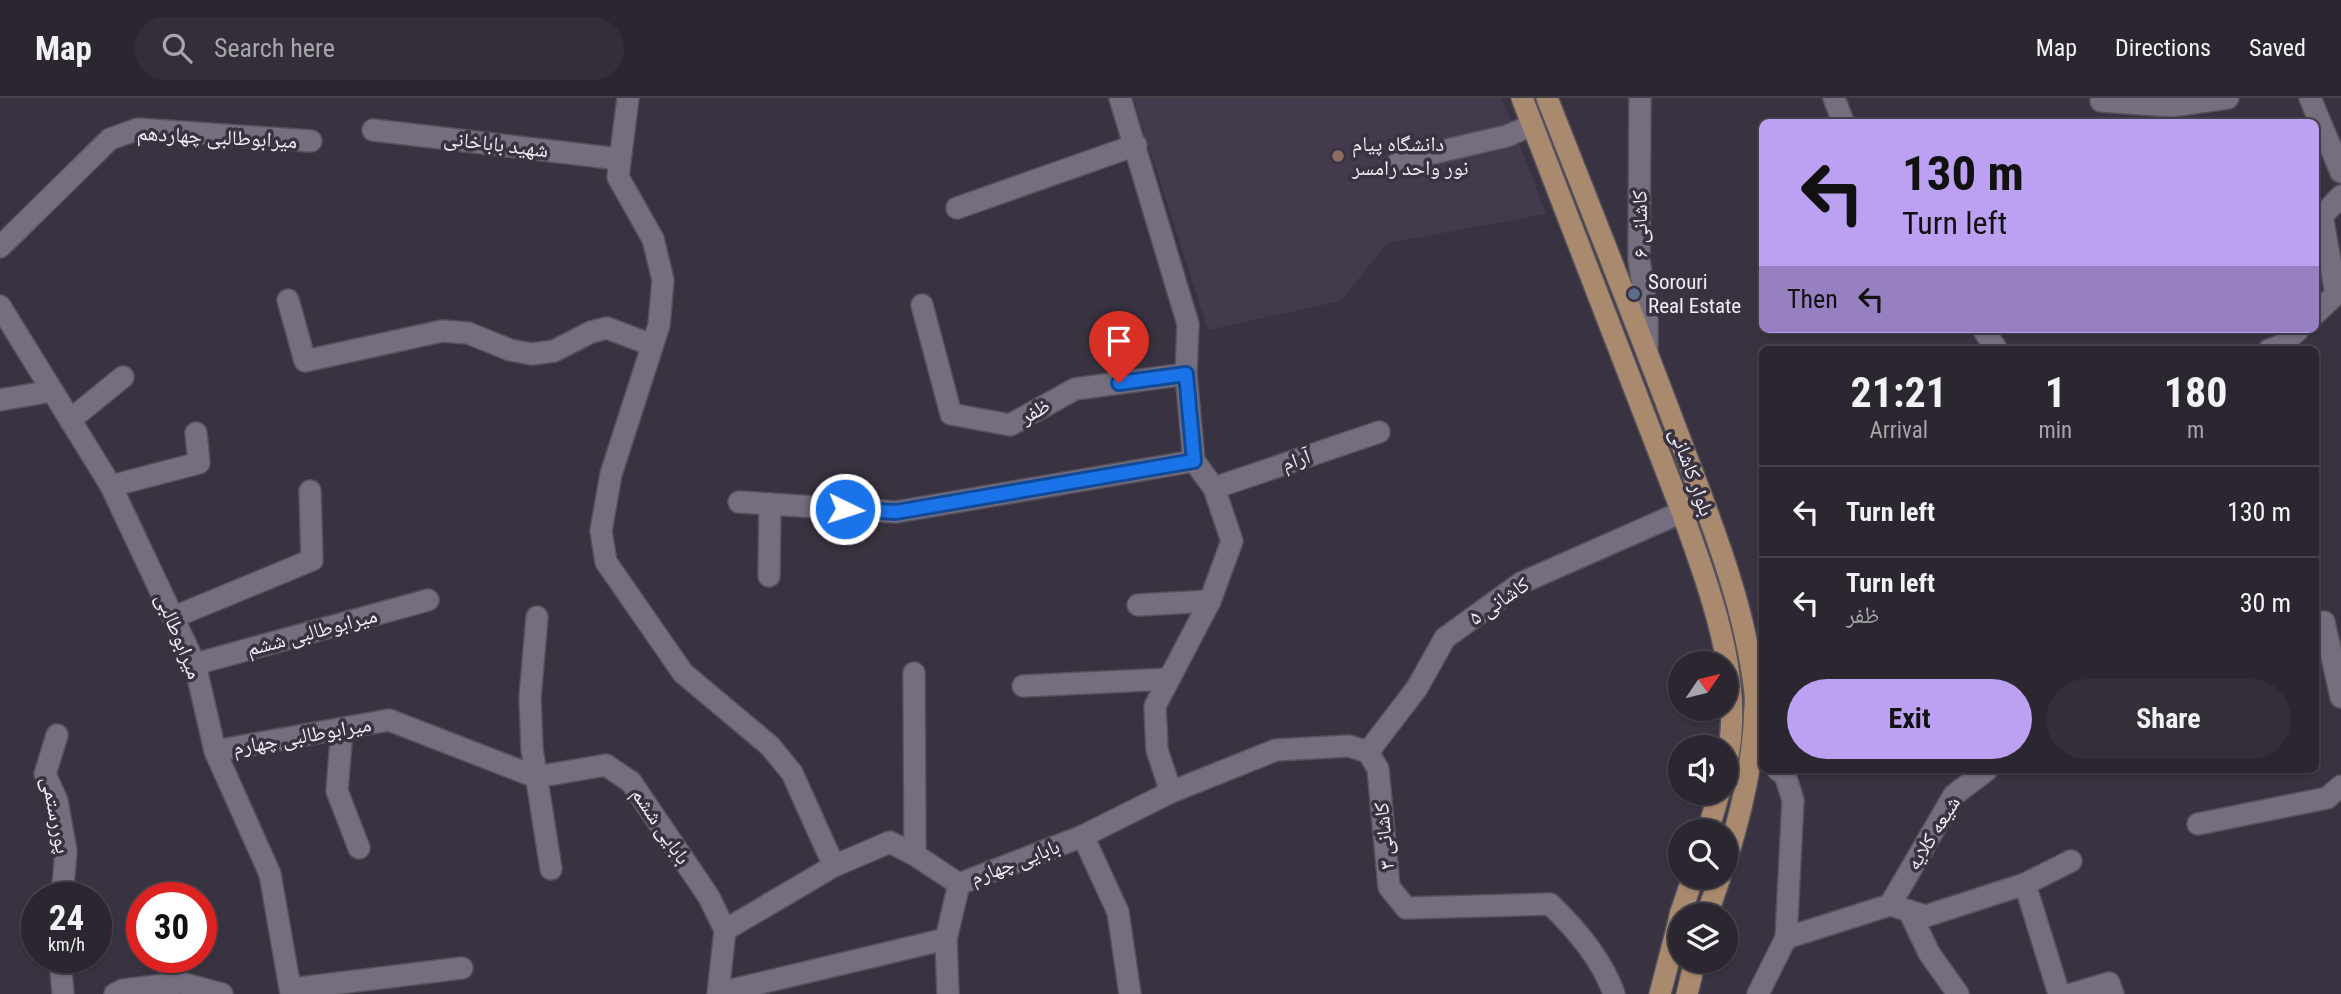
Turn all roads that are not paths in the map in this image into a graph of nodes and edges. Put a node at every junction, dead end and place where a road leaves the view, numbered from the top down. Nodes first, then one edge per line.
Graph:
1 (628, 98) edge
2 (1120, 98) edge
3 (1522, 98) edge
4 (1547, 98) edge
5 (1640, 98) edge
6 (2228, 98) edge
7 (2310, 98) edge
8 (1837, 99) edge
9 (2101, 101) dead end
10 (1842, 119) edge
11 (2319, 119) edge
12 (2319, 119) edge
13 (1532, 125) junction
14 (373, 130) dead end
15 (311, 141) dead end
16 (1136, 145) junction
17 (619, 159) junction
18 (1399, 161) dead end
19 (2341, 172) edge
20 (2341, 196) edge
21 (957, 208) dead end
22 (0, 247) edge
23 (288, 300) dead end
24 (922, 305) dead end
25 (0, 306) edge
26 (2319, 310) edge
27 (2295, 333) edge
28 (652, 345) junction
29 (2279, 346) edge
30 (1647, 350) junction
31 (1186, 374) junction
32 (123, 377) dead end
33 (52, 391) junction
34 (0, 400) edge
35 (70, 420) junction
36 (1379, 432) dead end
37 (197, 433) dead end
38 (1194, 461) junction
39 (111, 486) junction
40 (1214, 488) junction
41 (310, 491) dead end
42 (739, 502) dead end
43 (770, 504) junction
44 (1682, 512) junction
45 (769, 576) dead end
46 (428, 600) dead end
47 (1210, 601) junction
48 (1138, 605) dead end
49 (174, 617) junction
50 (537, 617) dead end
51 (2327, 621) edge
52 (195, 664) junction
53 (1757, 671) edge
54 (914, 673) dead end
55 (1169, 679) junction
56 (1023, 686) dead end
57 (2341, 697) edge
58 (342, 729) junction
59 (57, 734) dead end
60 (1729, 735) edge
61 (215, 751) junction
62 (1368, 752) junction
63 (1757, 753) edge
64 (1782, 773) edge
65 (1983, 773) edge
66 (536, 777) junction
67 (2341, 786) edge
68 (1171, 792) junction
69 (1738, 823) edge
70 (2198, 824) dead end
71 (1083, 836) junction
72 (359, 848) dead end
73 (915, 855) junction
74 (2071, 861) dead end
75 (834, 866) junction
76 (551, 869) dead end
77 (63, 882) edge
78 (959, 884) junction
79 (2025, 884) junction
80 (1900, 908) junction
81 (725, 930) junction
82 (1786, 938) junction
83 (946, 939) junction
84 (1668, 963) edge
85 (462, 968) dead end
86 (61, 973) edge
87 (1692, 973) edge
88 (291, 991) edge
89 (719, 993) edge
90 (63, 994) edge
91 (115, 994) edge
92 (222, 994) edge
93 (948, 994) edge
94 (1129, 994) edge
95 (1614, 994) edge
96 (1660, 994) edge
97 (1687, 994) edge
98 (1758, 994) edge
99 (1958, 994) edge
100 (2059, 994) edge
101 (2072, 994) edge
102 (2113, 994) edge

1 - 17 street
2 - 16 street
3 - 13 main road, بلوار کاشانی
4 - 30 main road, بلوار کاشانی
5 - 30 street, کاشانی ۶
6 - 9 street
7 - 12 street
8 - 10 street
11 - 19 street
13 - 18 street
13 - 44 main road, بلوار کاشانی
14 - 17 street, شهید باباخانی
15 - 22 street, میرابوطالبی چهاردهم
16 - 21 street
16 - 31 street
17 - 28 street
20 - 26 street
23 - 28 street
24 - 31 street, ظفر
25 - 33 street, میرابوطالبی
27 - 29 street
28 - 75 street
30 - 53 main road, بلوار کاشانی
31 - 38 street
32 - 35 street
33 - 34 street
33 - 35 street, میرابوطالبی
35 - 39 street, میرابوطالبی
36 - 40 street, آرام
37 - 39 street
38 - 40 street
38 - 43 street
39 - 49 street, میرابوطالبی
40 - 47 street
41 - 49 street
42 - 43 street
43 - 45 street
44 - 60 main road, بلوار کاشانی
44 - 62 street, کاشانی ۵
46 - 52 street, میرابوطالبی ششم
47 - 48 street
47 - 55 street
49 - 52 street, میرابوطالبی
50 - 66 street
51 - 57 street
52 - 61 street, میرابوطالبی
53 - 63 main road, بلوار کاشانی
54 - 73 street
55 - 56 street
55 - 68 street
58 - 61 street, میرابوطالبی چهارم
58 - 66 street, میرابوطالبی چهارم
58 - 72 street
59 - 77 street, پوررستمی
61 - 88 street, میرابوطالبی
62 - 68 street
62 - 95 street, کاشانی ۳
63 - 69 main road, بلوار کاشانی
64 - 82 street
65 - 80 street, شیعه کلایه
66 - 76 street
66 - 81 street, بابایی ششم
67 - 70 street
68 - 71 street, بابایی چهارم
71 - 78 street, بابایی چهارم
71 - 94 street
73 - 75 street
73 - 78 street
74 - 79 street
75 - 81 street
78 - 83 street, بابایی چهارم
79 - 80 street
79 - 100 street
80 - 82 street
80 - 99 street
81 - 89 street
82 - 98 street
83 - 89 street
83 - 93 street, بابایی چهارم
84 - 96 main road
85 - 88 street
86 - 90 street
87 - 97 main road
91 - 92 street
101 - 102 street

